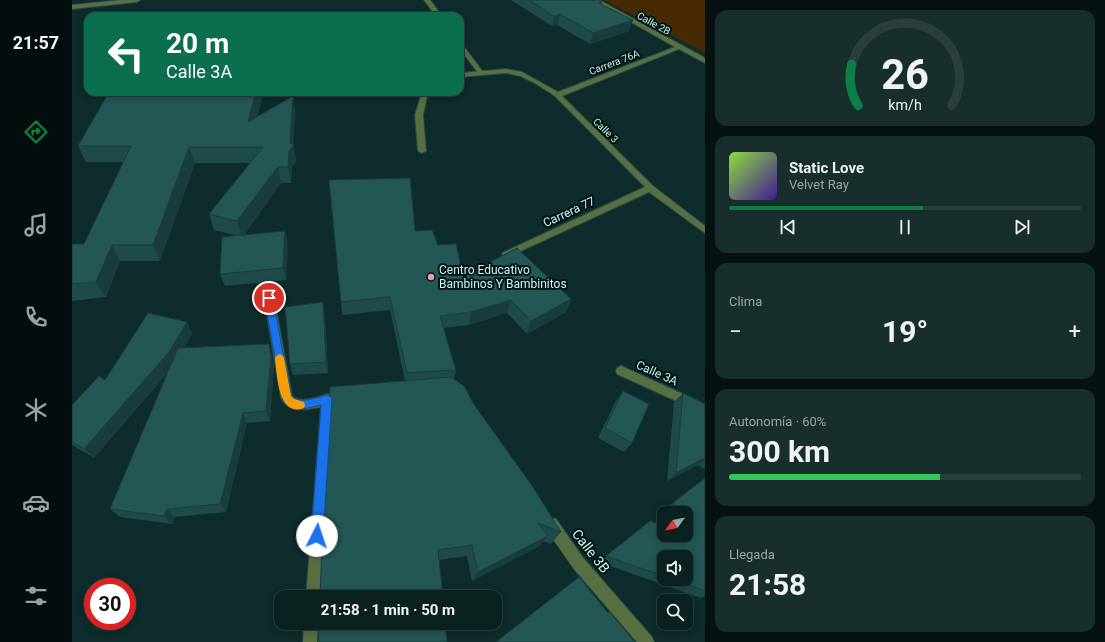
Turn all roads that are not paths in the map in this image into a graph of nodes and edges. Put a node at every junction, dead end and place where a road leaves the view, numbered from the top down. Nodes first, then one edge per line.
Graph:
1 (138, 0) edge
2 (427, 0) edge
3 (595, 0) edge
4 (72, 7) edge
5 (436, 12) edge
6 (680, 47) junction
7 (464, 50) edge
8 (705, 61) edge
9 (481, 73) junction
10 (464, 75) edge
11 (424, 96) edge
12 (556, 96) junction
13 (422, 151) dead end
14 (650, 188) junction
15 (705, 230) edge
16 (498, 258) edge
17 (269, 298) dead end
18 (620, 371) dead end
19 (357, 397) edge
20 (327, 399) junction
21 (705, 409) edge
22 (542, 513) edge
23 (313, 590) edge
24 (311, 630) edge
25 (310, 642) edge
26 (647, 642) edge

1 - 4 street
2 - 5 street
3 - 6 street, Calle 2B
6 - 8 street, Calle 2B
6 - 12 street, Carrera 76A
7 - 9 street
9 - 10 street, Calle 3
9 - 12 street, Calle 3
11 - 13 street
12 - 14 street, Calle 3
14 - 15 street, Calle 3
14 - 16 street, Carrera 77
17 - 20 street
18 - 21 street, Calle 3A
19 - 20 street
20 - 23 street
22 - 26 street, Calle 3B
24 - 25 street

